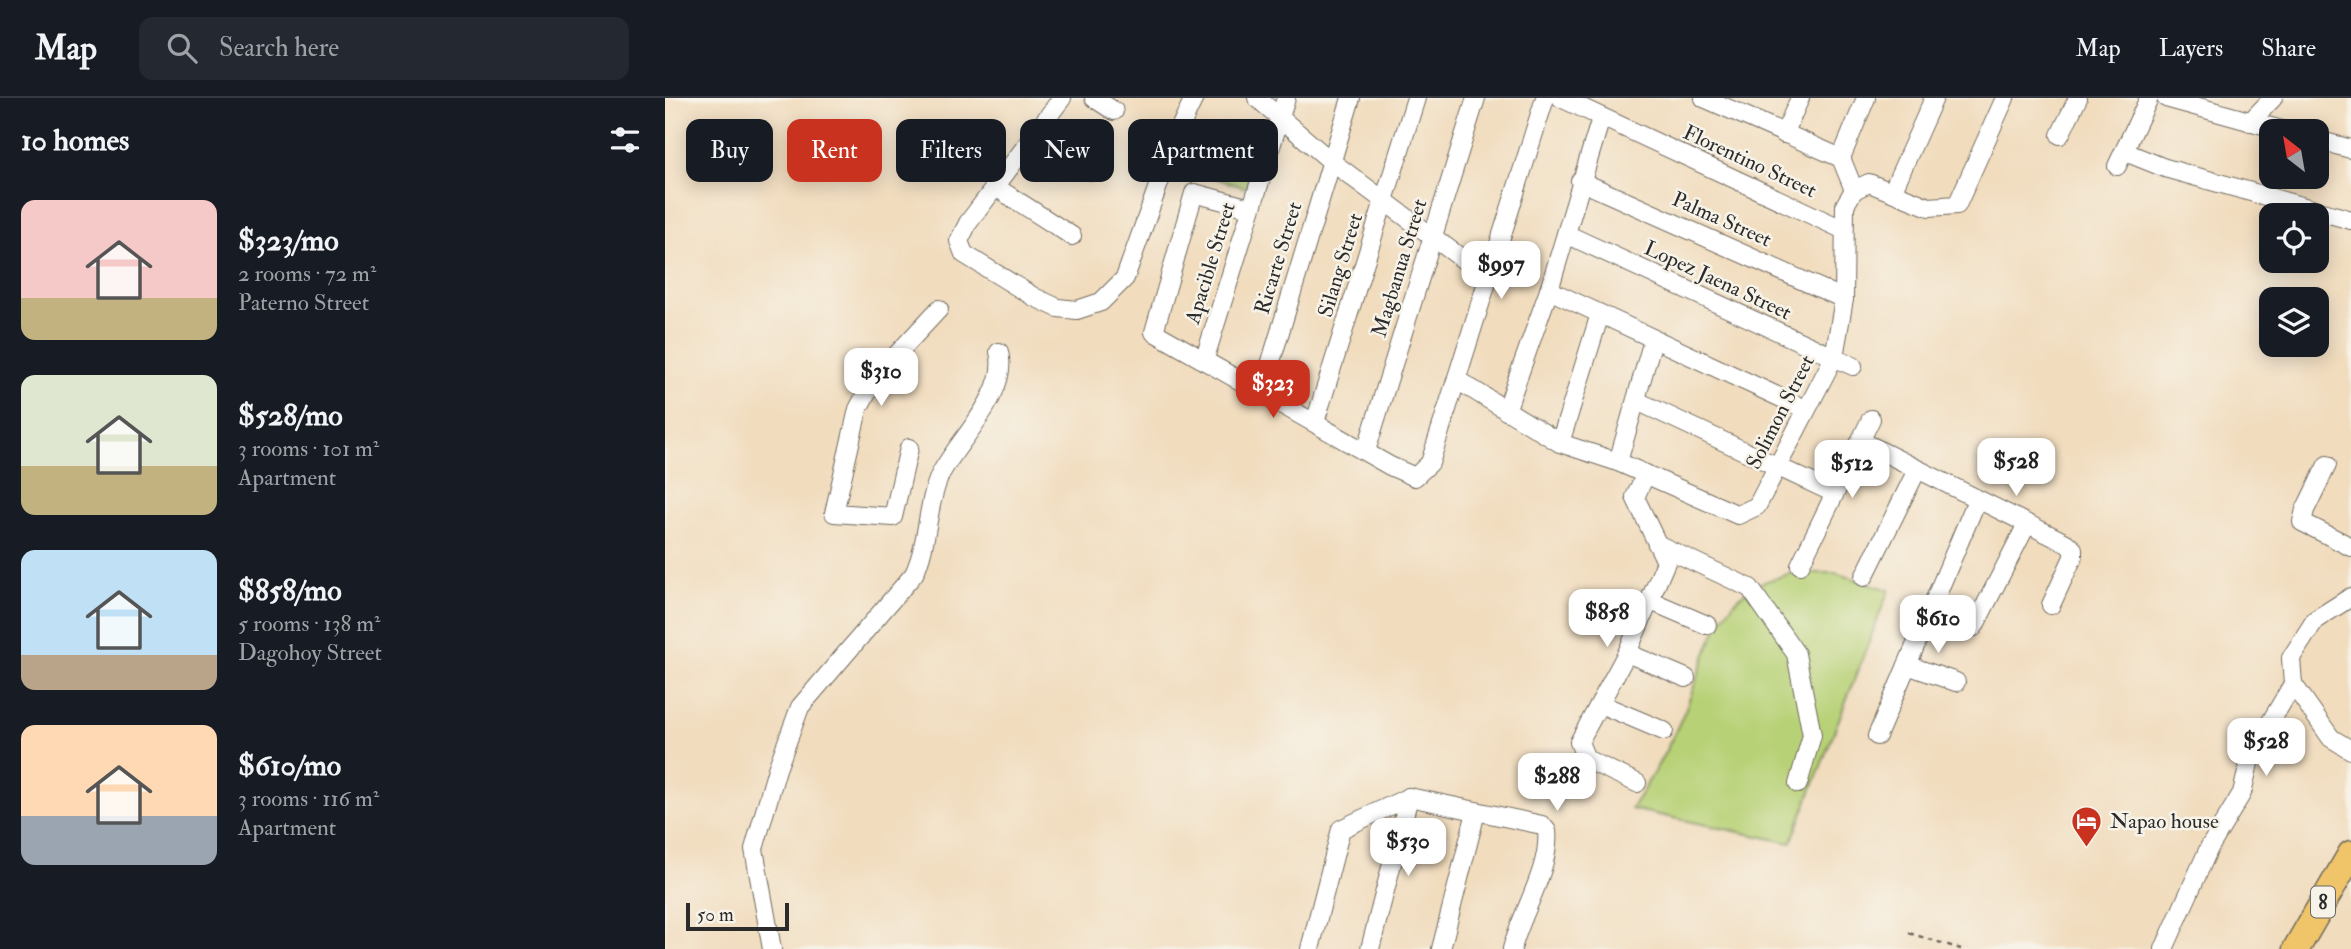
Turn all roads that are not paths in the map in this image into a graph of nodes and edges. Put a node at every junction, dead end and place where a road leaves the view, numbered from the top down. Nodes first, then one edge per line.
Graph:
1 (1062, 98) edge
2 (1094, 98) edge
3 (1194, 98) edge
4 (1257, 98) edge
5 (1286, 98) edge
6 (1351, 98) edge
7 (1416, 98) edge
8 (1476, 98) edge
9 (1545, 98) edge
10 (1561, 98) edge
11 (1704, 98) edge
12 (1800, 98) edge
13 (1866, 98) edge
14 (1934, 98) edge
15 (2005, 98) edge
16 (2078, 98) edge
17 (2149, 98) edge
18 (2166, 98) edge
19 (2273, 98) edge
20 (1732, 104) edge
21 (1114, 111) dead end
22 (1601, 118) junction
23 (1046, 119) edge
24 (1280, 121) junction
25 (2250, 122) junction
26 (2259, 124) edge
27 (1784, 134) junction
28 (2060, 135) dead end
29 (2329, 143) edge
30 (2351, 149) edge
31 (1020, 153) edge
32 (1841, 158) junction
33 (1332, 162) junction
34 (1580, 181) junction
35 (994, 186) junction
36 (1853, 190) junction
37 (1893, 190) junction
38 (1383, 200) junction
39 (1250, 208) junction
40 (2351, 220) edge
41 (1844, 230) junction
42 (1566, 234) junction
43 (1072, 236) dead end
44 (1433, 237) junction
45 (1489, 278) junction
46 (1549, 290) junction
47 (1844, 299) junction
48 (939, 309) dead end
49 (1600, 314) junction
50 (1653, 340) junction
51 (999, 352) dead end
52 (1834, 357) junction
53 (1203, 361) junction
54 (1853, 366) dead end
55 (1457, 380) junction
56 (1262, 391) junction
57 (1637, 401) junction
58 (1805, 409) junction
59 (1506, 411) junction
60 (1871, 419) dead end
61 (1315, 422) junction
62 (1861, 441) junction
63 (1560, 443) junction
64 (909, 448) dead end
65 (1366, 451) junction
66 (1618, 462) junction
67 (1778, 465) junction
68 (2327, 465) dead end
69 (1917, 470) junction
70 (1646, 474) junction
71 (1835, 493) junction
72 (1977, 500) junction
73 (2027, 524) junction
74 (1657, 544) junction
75 (2351, 547) edge
76 (1800, 565) dead end
77 (1864, 577) dead end
78 (2351, 597) edge
79 (1651, 601) junction
80 (2051, 605) dead end
81 (1931, 608) junction
82 (1707, 625) dead end
83 (1627, 653) junction
84 (1907, 665) junction
85 (1686, 678) dead end
86 (1956, 682) dead end
87 (2293, 684) junction
88 (1600, 704) junction
89 (1664, 731) dead end
90 (1877, 736) dead end
91 (2351, 750) edge
92 (1637, 783) dead end
93 (1798, 784) dead end
94 (1409, 797) junction
95 (1476, 812) junction
96 (2351, 854) edge
97 (772, 949) edge
98 (1310, 949) edge
99 (1370, 949) edge
100 (1441, 949) edge
101 (1512, 949) edge
102 (2164, 949) edge
103 (2295, 949) edge

1 - 23 street
2 - 21 street
3 - 35 street
4 - 24 street
5 - 24 street, Apacible Street
6 - 33 street, Ricarte Street
7 - 38 street, Silang Street
8 - 44 street, Magbanua Street
9 - 45 street
10 - 22 street, Florentino Street
11 - 20 street
12 - 27 street
13 - 32 street
14 - 37 street
15 - 37 street
16 - 28 street
17 - 40 street
18 - 25 street
19 - 25 street
20 - 27 street
22 - 34 street
22 - 41 street, Florentino Street
24 - 33 street
24 - 39 street, Apacible Street
25 - 26 street
27 - 32 street
29 - 30 street
31 - 35 street
32 - 36 street
33 - 38 street
33 - 56 street, Ricarte Street
34 - 42 street
34 - 47 street, Palma Street
35 - 43 street
36 - 37 street
36 - 41 street, Solimon Street
38 - 44 street
38 - 61 street, Silang Street
39 - 53 street, Apacible Street
39 - 53 street
41 - 47 street, Solimon Street
42 - 46 street
42 - 52 street, Lopez Jaena Street
44 - 45 street
44 - 65 street, Magbanua Street
45 - 55 street
46 - 49 street
46 - 59 street
47 - 52 street, Solimon Street
48 - 64 street
49 - 50 street
49 - 63 street
50 - 57 street
50 - 58 street
51 - 97 street
52 - 54 street, Lopez Jaena Street
52 - 58 street, Solimon Street
53 - 56 street
55 - 59 street, Solimon Street
55 - 65 street
56 - 61 street
57 - 66 street
57 - 67 street
58 - 67 street, Solimon Street
59 - 63 street, Solimon Street
60 - 62 street
61 - 65 street
62 - 69 street
62 - 71 street
63 - 66 street, Solimon Street
66 - 70 street, Solimon Street
67 - 70 street, Solimon Street
67 - 71 street
68 - 75 street
69 - 72 street
69 - 77 street
70 - 74 street
71 - 76 street
72 - 73 street
72 - 81 street
73 - 80 street
73 - 81 street
74 - 79 street
74 - 93 street
78 - 87 street
79 - 82 street
79 - 83 street
81 - 84 street
83 - 85 street
83 - 88 street
84 - 86 street
84 - 90 street
87 - 91 street
87 - 102 street
88 - 89 street
88 - 92 street
94 - 95 street
94 - 98 street
94 - 99 street
95 - 100 street
95 - 101 street
96 - 103 highway, 8

